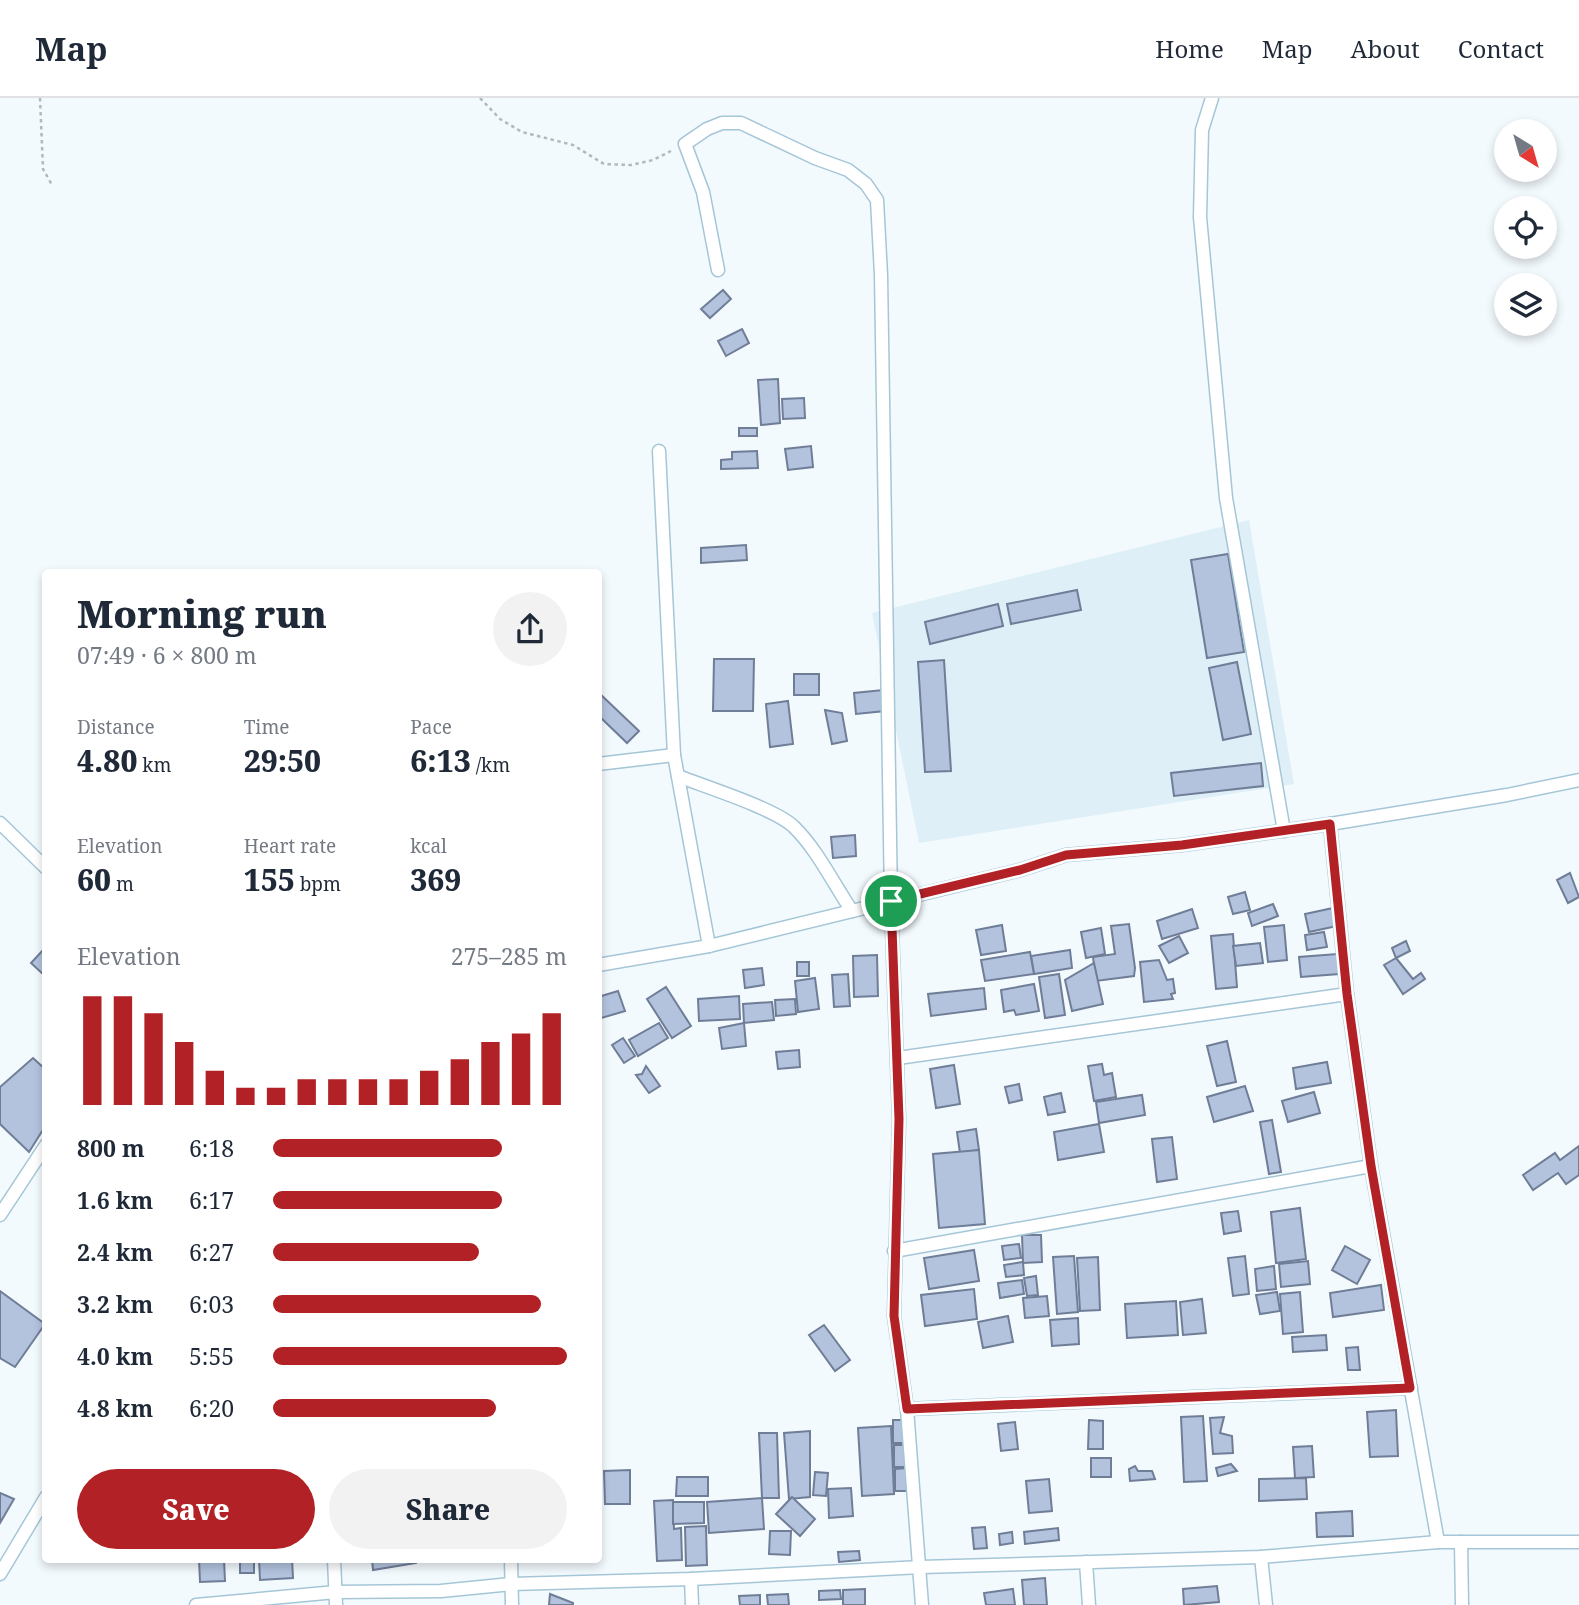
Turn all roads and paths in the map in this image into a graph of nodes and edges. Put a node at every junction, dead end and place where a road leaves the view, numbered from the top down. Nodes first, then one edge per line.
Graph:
1 (40, 98) edge
2 (480, 98) edge
3 (1212, 98) edge
4 (685, 144) junction
5 (52, 185) dead end
6 (718, 270) dead end
7 (659, 451) dead end
8 (674, 755) junction
9 (602, 764) edge
10 (678, 776) junction
11 (1579, 780) edge
12 (0, 822) edge
13 (1330, 824) junction
14 (1284, 831) junction
15 (42, 864) edge
16 (891, 901) junction
17 (852, 911) junction
18 (709, 946) junction
19 (602, 964) edge
20 (1347, 994) junction
21 (898, 1058) junction
22 (42, 1151) edge
23 (1371, 1166) junction
24 (0, 1215) edge
25 (894, 1251) junction
26 (1410, 1388) junction
27 (907, 1409) junction
28 (42, 1504) edge
29 (1438, 1542) junction
30 (1461, 1542) junction
31 (1579, 1542) edge
32 (1261, 1557) junction
33 (1086, 1562) junction
34 (334, 1563) edge
35 (511, 1563) edge
36 (921, 1567) junction
37 (0, 1574) edge
38 (691, 1579) junction
39 (511, 1584) junction
40 (336, 1598) edge
41 (197, 1605) edge
42 (512, 1605) edge
43 (692, 1605) edge
44 (922, 1605) edge
45 (1089, 1605) edge
46 (1266, 1605) edge
47 (1462, 1605) edge

1 - 5 path
2 - 4 path
3 - 14 street
4 - 6 street
4 - 16 street
7 - 8 street
8 - 9 street
8 - 10 street
10 - 17 street
10 - 18 street
11 - 13 street
12 - 15 street
13 - 14 street
13 - 20 street
14 - 16 street
16 - 17 street
16 - 21 street
17 - 18 street
18 - 19 street
20 - 21 street
20 - 23 street
21 - 25 street
22 - 24 street
23 - 25 street
23 - 26 street
25 - 27 street
26 - 27 street
26 - 29 street
27 - 36 street
28 - 37 street
29 - 30 street
29 - 32 street
30 - 31 street
30 - 47 street
32 - 33 street
32 - 46 street
33 - 36 street
33 - 45 street
34 - 40 street
35 - 39 street
36 - 38 street
36 - 44 street
38 - 39 street
38 - 43 street
39 - 40 street
39 - 42 street
40 - 41 street

